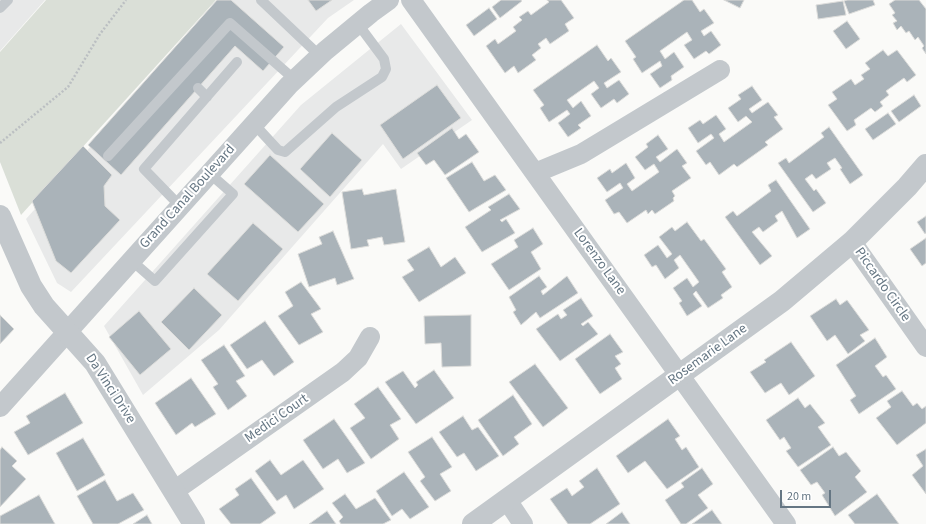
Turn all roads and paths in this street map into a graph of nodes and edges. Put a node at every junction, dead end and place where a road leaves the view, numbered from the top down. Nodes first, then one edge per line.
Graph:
1 (8, 0) edge
2 (126, 0) edge
3 (261, 0) edge
4 (389, 0) edge
5 (411, 0) edge
6 (0, 8) edge
7 (358, 24) junction
8 (320, 56) junction
9 (237, 62) dead end
10 (720, 70) dead end
11 (295, 80) junction
12 (198, 88) dead end
13 (207, 97) junction
14 (254, 124) junction
15 (0, 143) edge
16 (108, 156) dead end
17 (926, 164) edge
18 (209, 173) junction
19 (535, 173) junction
20 (180, 206) junction
21 (0, 216) edge
22 (852, 242) junction
23 (131, 260) junction
24 (68, 332) junction
25 (370, 337) dead end
26 (926, 347) edge
27 (680, 375) junction
28 (0, 407) edge
29 (174, 491) junction
30 (507, 500) junction
31 (194, 524) edge
32 (473, 524) edge
33 (523, 524) edge
34 (786, 524) edge

1 - 6 lane
2 - 15 path
3 - 8 lane
4 - 7 street, Grand Canal Boulevard
5 - 19 street, Lorenzo Lane
7 - 8 street, Grand Canal Boulevard
7 - 14 lane
8 - 11 street, Grand Canal Boulevard
9 - 13 lane
10 - 19 street
11 - 14 street, Grand Canal Boulevard
11 - 16 lane
12 - 13 lane
13 - 20 lane
14 - 18 street, Grand Canal Boulevard
17 - 22 street, Rosemarie Lane
18 - 20 street, Grand Canal Boulevard
18 - 23 lane
19 - 27 street, Lorenzo Lane
20 - 23 street, Grand Canal Boulevard
21 - 24 street, Da Vinci Drive
22 - 26 street, Piccardo Circle
22 - 27 street, Rosemarie Lane
23 - 24 street, Grand Canal Boulevard
24 - 28 street, Grand Canal Boulevard
24 - 29 street, Da Vinci Drive
25 - 29 street, Medici Court
27 - 30 street, Rosemarie Lane
27 - 34 street, Lorenzo Lane
29 - 31 street, Da Vinci Drive
30 - 32 street, Rosemarie Lane
30 - 33 street

